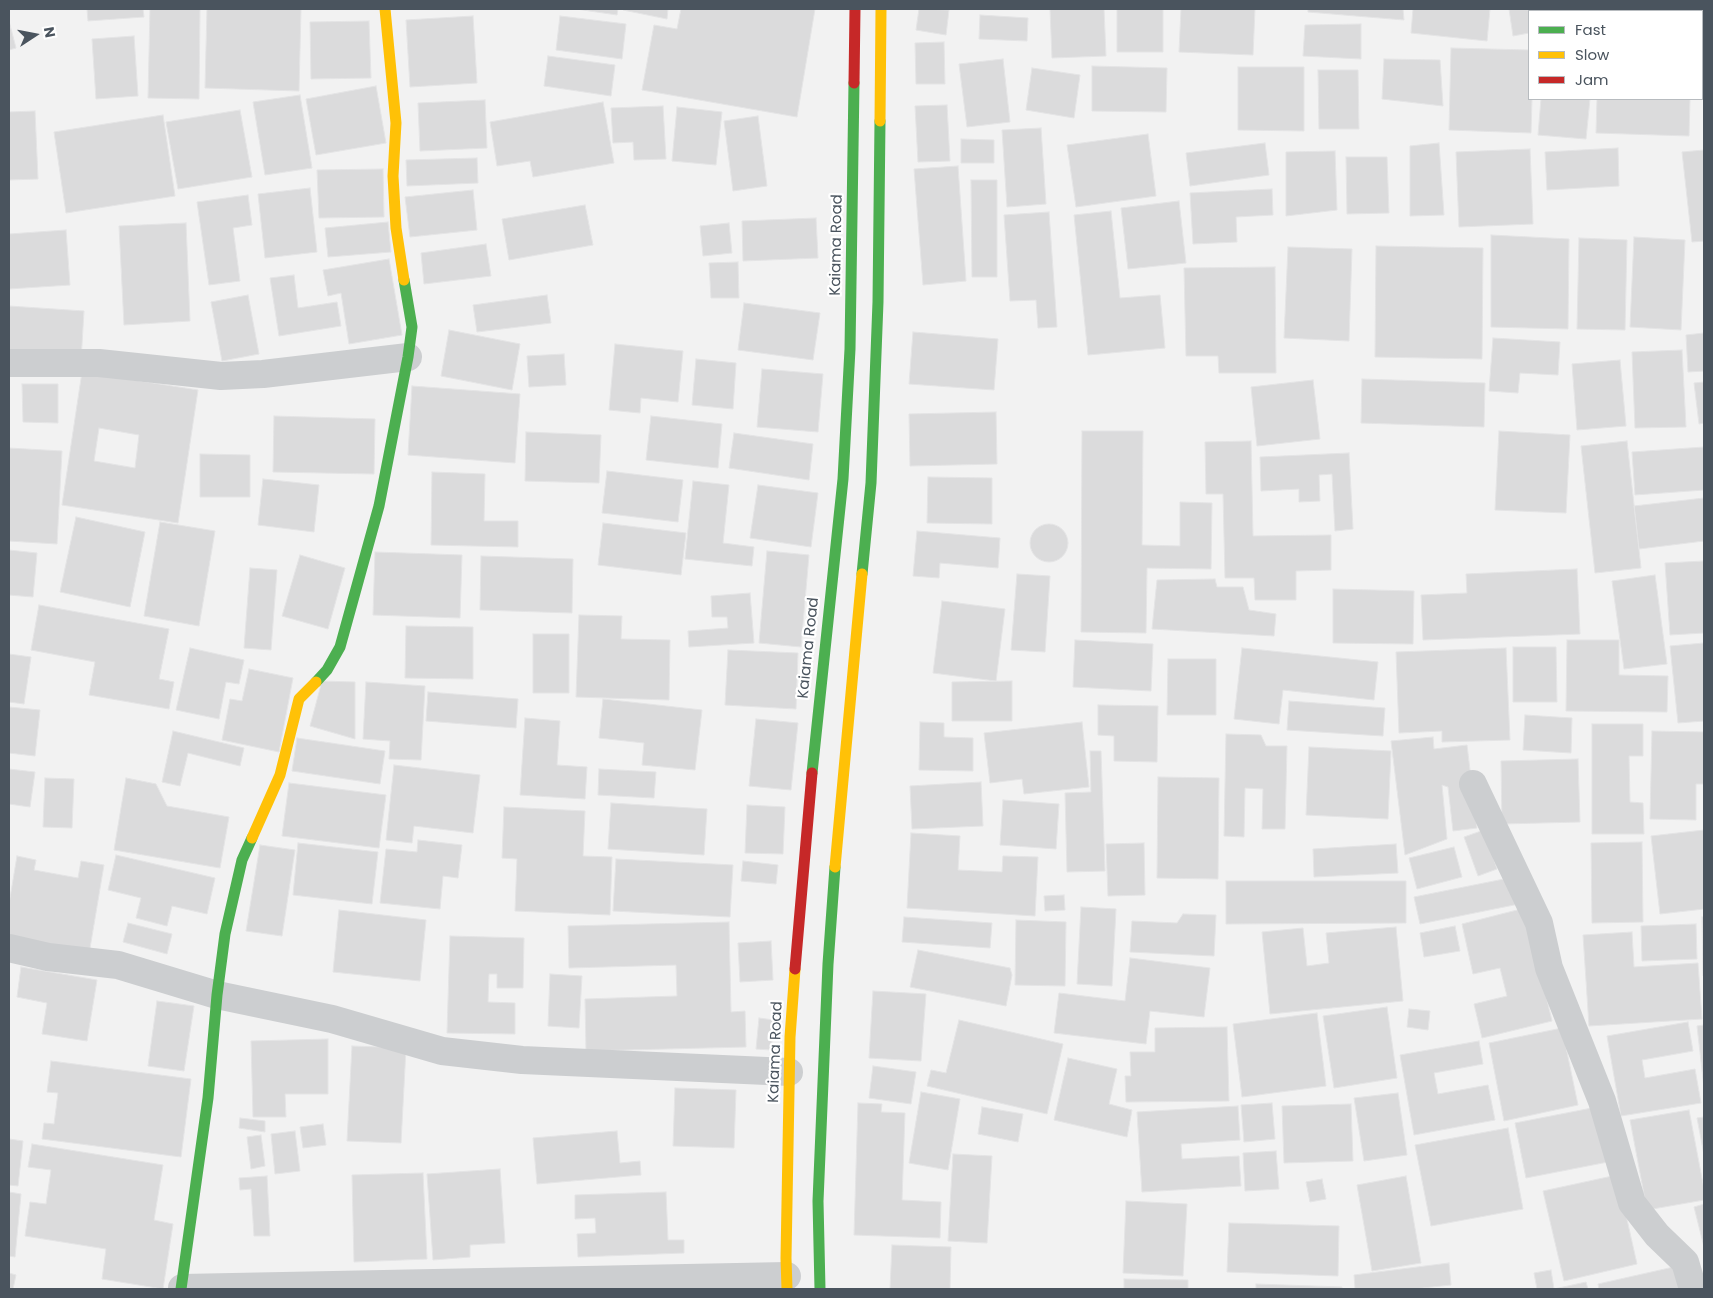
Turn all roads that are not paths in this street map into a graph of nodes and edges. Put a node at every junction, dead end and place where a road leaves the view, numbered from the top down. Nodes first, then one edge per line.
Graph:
1 (385, 9) edge
2 (855, 9) edge
3 (882, 9) edge
4 (408, 357) junction
5 (9, 363) edge
6 (1473, 784) dead end
7 (9, 948) edge
8 (217, 995) junction
9 (789, 1072) junction
10 (787, 1282) edge
11 (182, 1289) edge
12 (820, 1289) edge
13 (1693, 1289) edge

1 - 4 main road
2 - 9 main road, Kaiama Road
3 - 12 main road
4 - 5 street
4 - 8 main road
6 - 13 street
7 - 8 street
8 - 9 street
8 - 11 main road
9 - 10 main road, Kaiama Road
10 - 11 street

